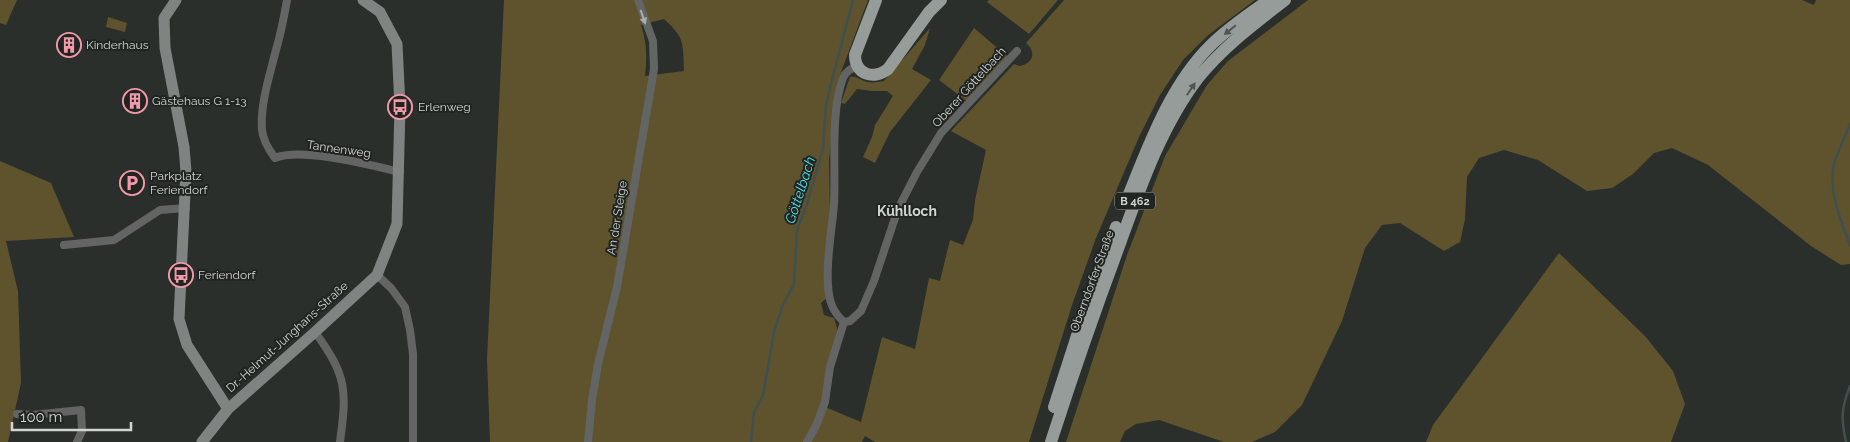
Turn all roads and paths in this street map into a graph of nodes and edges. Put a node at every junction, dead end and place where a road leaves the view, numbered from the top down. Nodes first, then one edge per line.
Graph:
1 (176, 0) edge
2 (287, 0) edge
3 (363, 0) edge
4 (638, 0) edge
5 (876, 0) edge
6 (941, 0) edge
7 (1269, 0) edge
8 (1285, 0) edge
9 (1017, 51) dead end
10 (857, 66) junction
11 (400, 172) junction
12 (186, 208) junction
13 (64, 245) dead end
14 (377, 275) junction
15 (844, 322) junction
16 (315, 332) junction
17 (228, 408) junction
18 (17, 414) dead end
19 (77, 442) edge
20 (202, 442) edge
21 (340, 442) edge
22 (413, 442) edge
23 (588, 442) edge
24 (807, 442) edge
25 (1043, 442) edge
26 (1051, 442) edge

1 - 12 street, Dr.-Helmut-Junghans-Straße
2 - 11 street, Tannenweg
3 - 11 street, Dr.-Helmut-Junghans-Straße
4 -> 23 street, An der Steige
5 - 10 main road
6 - 10 main road
7 -> 25 main road, Oberndorfer Straße / B 462
26 -> 8 main road, Oberndorfer Straße / B 462
9 - 15 street, Oberer Göttelbach
10 - 15 street
11 - 14 street, Dr.-Helmut-Junghans-Straße
12 - 13 street
12 - 17 street, Dr.-Helmut-Junghans-Straße
14 - 16 street, Dr.-Helmut-Junghans-Straße
14 - 22 street
15 - 24 street
16 - 17 street, Dr.-Helmut-Junghans-Straße
16 - 21 street
17 - 20 street
18 - 19 street

